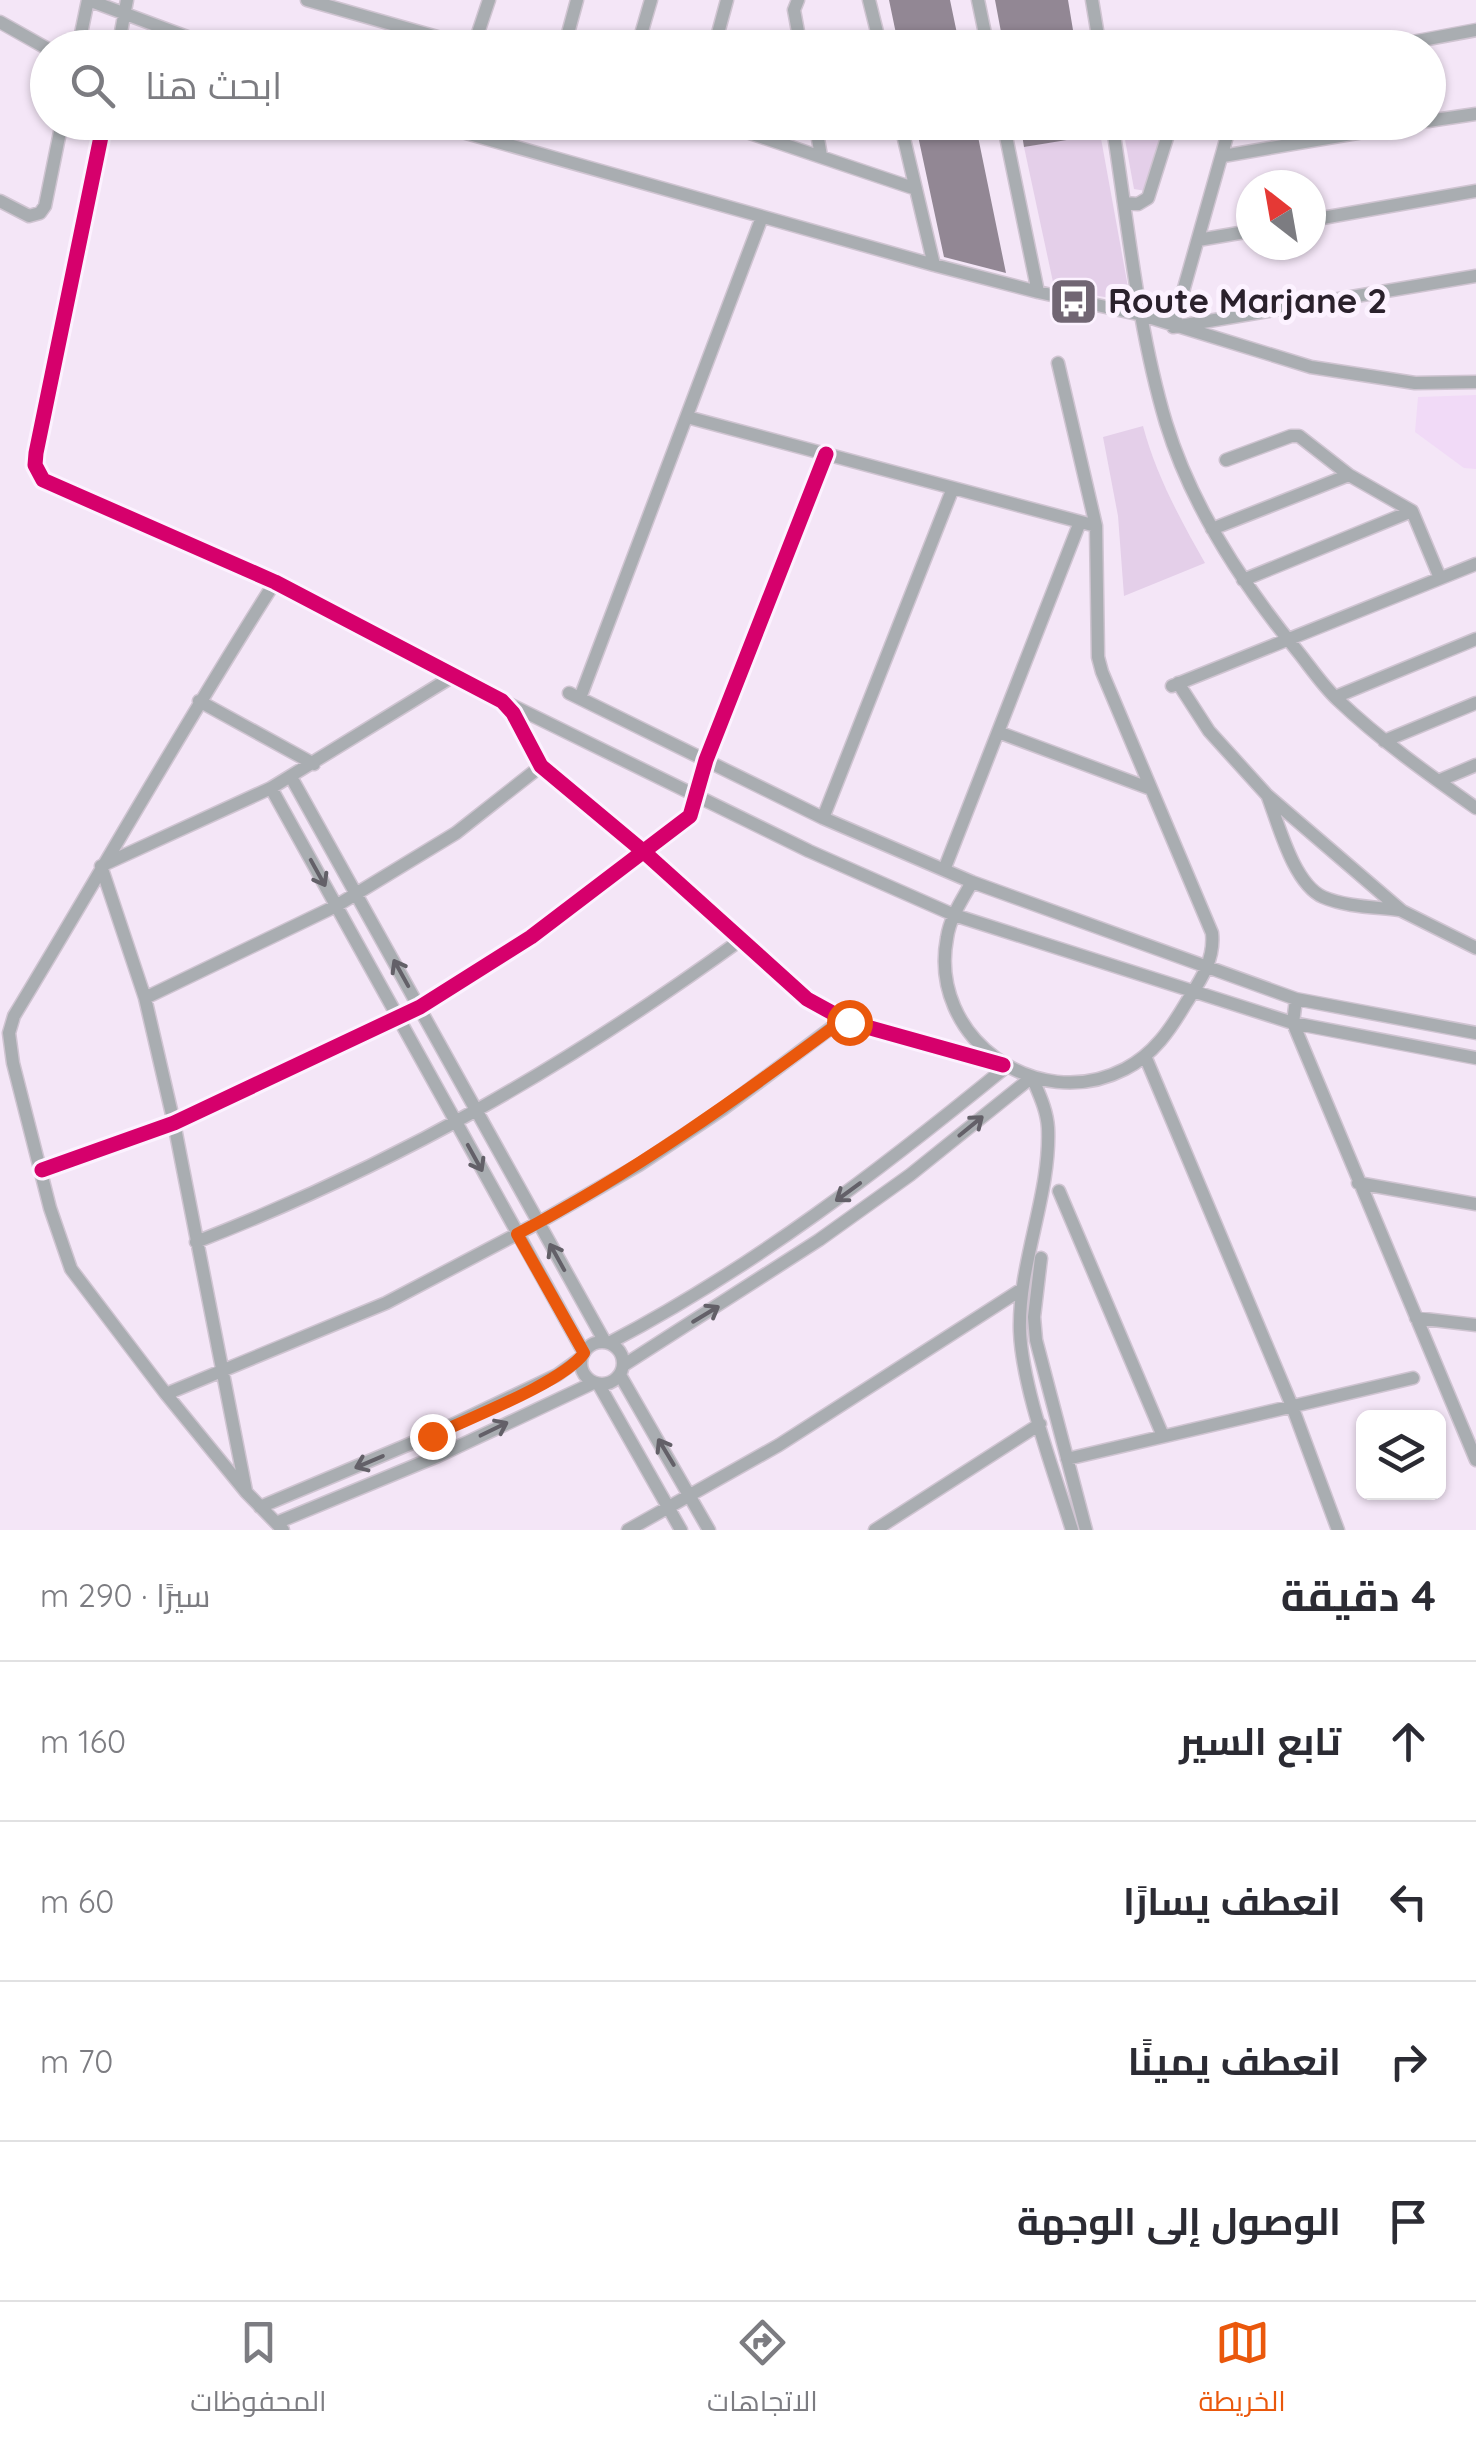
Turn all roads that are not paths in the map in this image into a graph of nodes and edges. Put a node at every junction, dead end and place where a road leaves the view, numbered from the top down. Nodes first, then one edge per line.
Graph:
1 (88, 0) edge
2 (308, 0) edge
3 (489, 0) edge
4 (577, 0) edge
5 (651, 0) edge
6 (727, 0) edge
7 (798, 0) edge
8 (869, 0) edge
9 (978, 0) edge
10 (1092, 0) edge
11 (333, 3) edge
12 (126, 7) edge
13 (0, 22) edge
14 (82, 30) edge
15 (177, 30) edge
16 (420, 30) edge
17 (479, 30) edge
18 (569, 30) edge
19 (642, 30) edge
20 (719, 30) edge
21 (798, 30) edge
22 (876, 30) edge
23 (984, 30) edge
24 (1097, 30) edge
25 (1476, 30) edge
26 (1446, 36) edge
27 (30, 39) edge
28 (1476, 114) edge
29 (1446, 119) edge
30 (58, 140) edge
31 (100, 140) edge
32 (495, 140) edge
33 (772, 140) edge
34 (818, 140) edge
35 (904, 140) edge
36 (1007, 140) edge
37 (1115, 140) edge
38 (1166, 140) edge
39 (1227, 140) edge
40 (1318, 140) edge
41 (821, 156) junction
42 (1223, 156) junction
43 (916, 189) junction
44 (1476, 190) edge
45 (0, 202) edge
46 (1124, 203) junction
47 (1326, 217) edge
48 (762, 218) junction
49 (1236, 233) edge
50 (1198, 240) junction
51 (934, 264) junction
52 (1476, 276) edge
53 (1038, 292) junction
54 (1142, 315) junction
55 (1173, 327) junction
56 (1058, 363) dead end
57 (1476, 382) edge
58 (687, 417) junction
59 (826, 454) junction
60 (1226, 460) dead end
61 (1348, 474) junction
62 (953, 488) junction
63 (1412, 512) junction
64 (1080, 522) junction
65 (1096, 526) junction
66 (1212, 529) junction
67 (1476, 564) edge
68 (1440, 578) junction
69 (1243, 580) junction
70 (275, 582) junction
71 (1288, 639) junction
72 (1476, 639) edge
73 (455, 675) junction
74 (1335, 697) junction
75 (199, 701) junction
76 (502, 701) junction
77 (1476, 703) edge
78 (998, 732) junction
79 (1384, 741) junction
80 (706, 760) junction
81 (314, 764) junction
82 (1476, 765) edge
83 (541, 766) junction
84 (291, 777) junction
85 (1438, 781) junction
86 (272, 788) junction
87 (1151, 788) junction
88 (1267, 795) junction
89 (696, 796) junction
90 (1476, 808) edge
91 (824, 818) junction
92 (644, 852) junction
93 (101, 866) junction
94 (944, 870) junction
95 (972, 882) junction
96 (357, 893) junction
97 (336, 906) junction
98 (1402, 911) junction
99 (954, 915) junction
100 (742, 939) junction
101 (1476, 948) edge
102 (1208, 966) junction
103 (1193, 992) junction
104 (145, 998) junction
105 (1296, 998) junction
106 (420, 1007) junction
107 (398, 1018) junction
108 (843, 1020) junction
109 (1293, 1023) junction
110 (1476, 1033) edge
111 (1145, 1056) junction
112 (1476, 1058) edge
113 (1005, 1066) junction
114 (1032, 1077) junction
115 (477, 1112) junction
116 (174, 1123) junction
117 (457, 1124) junction
118 (42, 1170) junction
119 (1358, 1183) junction
120 (1059, 1191) dead end
121 (1476, 1204) edge
122 (538, 1223) junction
123 (517, 1234) junction
124 (196, 1242) junction
125 (1041, 1258) dead end
126 (1022, 1290) junction
127 (1416, 1318) junction
128 (1476, 1325) edge
129 (607, 1343) junction
130 (583, 1355) junction
131 (223, 1370) junction
132 (622, 1370) junction
133 (1413, 1378) dead end
134 (596, 1384) junction
135 (166, 1394) junction
136 (1292, 1406) junction
137 (1040, 1424) junction
138 (1163, 1436) junction
139 (1066, 1459) junction
140 (1476, 1460) edge
141 (246, 1492) junction
142 (692, 1496) junction
143 (260, 1507) junction
144 (669, 1509) junction
145 (280, 1527) edge
146 (628, 1530) edge
147 (681, 1530) edge
148 (709, 1530) edge
149 (875, 1530) edge
150 (1072, 1530) edge
151 (1086, 1530) edge
152 (1338, 1530) edge

1 - 12 street
1 - 14 street
2 - 11 street
3 - 17 street
4 - 18 street
5 - 19 street
6 - 20 street
7 - 21 street
8 - 22 street
9 - 23 street
10 - 24 street
11 - 16 street
12 - 15 street
13 - 27 street
25 - 26 street
28 - 29 street
30 - 45 street
31 - 70 street
32 - 48 street
33 - 41 street
34 - 41 street
35 - 43 street
36 - 53 street
37 - 46 street
38 - 46 street
39 - 42 street
40 - 42 street
41 - 43 street
42 - 50 street
43 - 51 street
44 - 47 street
46 - 54 street
48 - 51 street
48 - 58 street
49 - 50 street
50 - 55 street
51 - 53 street
52 - 55 street
53 - 54 street
54 - 55 street
54 - 66 street
55 - 57 street
56 - 65 street
58 - 59 street
58 - 80 street
59 - 62 street
59 - 80 street
60 - 61 street
61 - 63 street
61 - 66 street
62 - 64 street
62 - 91 street
63 - 68 street
63 - 69 street
64 - 65 street
64 - 78 street
65 - 87 street
66 - 69 street
67 - 68 street
68 - 71 street
69 - 71 street
70 - 73 street
70 - 75 street
71 - 74 street
71 - 88 street
72 - 74 street
73 - 76 street
73 - 81 street
74 - 79 street
75 - 81 street
75 - 93 street
76 - 83 street
76 - 89 street
77 - 79 street
78 - 87 street
78 - 94 street
79 - 85 street
80 - 89 street
80 - 91 street
81 - 84 street
82 - 85 street
83 - 92 street
83 - 96 street
84 - 86 street
84 - 96 street
85 - 90 street
86 - 93 street
86 -> 97 street
87 - 102 street
88 - 98 street
88 - 98 street
89 - 92 street
89 - 99 street
91 - 94 street
92 - 100 street
92 - 106 street
93 - 104 street
93 - 118 street
94 - 95 street
95 - 99 street
95 - 102 street
96 - 97 street
106 -> 96 street
97 - 104 street
97 - 107 street
98 - 101 street
99 - 103 street
99 - 113 street
100 - 108 street
100 - 115 street
102 - 103 street
102 - 105 street
103 - 109 street
103 - 111 street
104 - 116 street
105 - 109 street
105 - 110 street
106 - 107 street
106 - 115 street
107 - 116 street
107 - 117 street
108 - 113 street
108 - 122 street
109 - 112 street
109 - 119 street
111 - 114 street
111 - 136 street
113 - 114 street
113 -> 129 street
114 - 126 street
132 -> 114 street
115 - 117 street
115 - 122 street
116 - 118 street
116 - 124 street
117 -> 123 street
117 - 124 street
118 - 135 street
119 - 121 street
119 - 127 street
120 - 138 street
122 - 123 street
129 -> 122 street
123 - 130 street
123 - 131 street
124 - 131 street
125 - 139 street
126 - 137 street
126 - 142 street
127 - 128 street
127 - 140 street
129 - 130 street
129 - 132 street
130 - 134 street
130 -> 143 street
131 - 135 street
131 - 141 street
132 - 134 street
142 -> 132 street
133 - 136 street
134 - 144 street
145 -> 134 street
135 - 141 street
136 - 138 street
136 - 152 street
137 - 149 street
137 - 150 street
138 - 139 street
139 - 151 street
141 - 143 street
142 - 144 street
142 - 148 street
143 - 145 street
144 - 146 street
144 - 147 street

